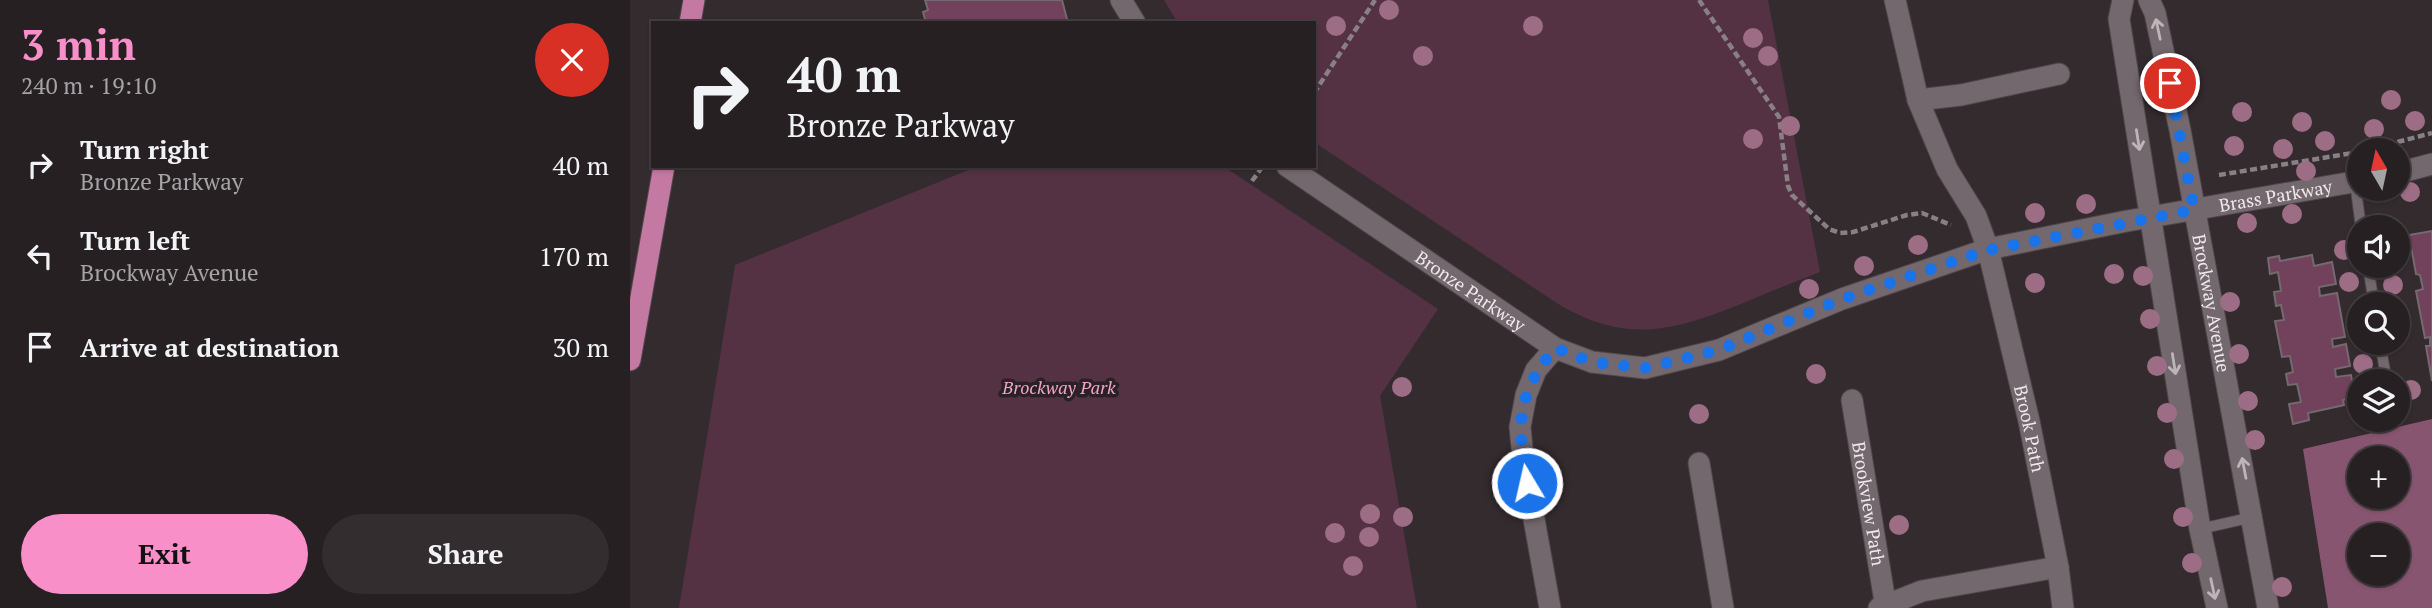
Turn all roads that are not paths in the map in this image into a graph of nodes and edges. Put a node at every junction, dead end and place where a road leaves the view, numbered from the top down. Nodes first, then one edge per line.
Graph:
1 (694, 0) edge
2 (1121, 0) edge
3 (1895, 0) edge
4 (2123, 0) edge
5 (2149, 0) edge
6 (690, 21) edge
7 (1134, 21) edge
8 (2059, 74) dead end
9 (1918, 100) junction
10 (2432, 163) edge
11 (664, 168) edge
12 (1290, 168) edge
13 (2410, 169) edge
14 (2347, 183) edge
15 (2194, 210) junction
16 (2151, 217) junction
17 (1988, 250) junction
18 (1555, 348) junction
19 (630, 360) edge
20 (1852, 400) dead end
21 (1699, 463) dead end
22 (2253, 517) junction
23 (2200, 529) junction
24 (2058, 567) junction
25 (1883, 607) edge
26 (1550, 608) edge
27 (1723, 608) edge
28 (2063, 608) edge
29 (2217, 608) edge
30 (2268, 608) edge

1 - 6 main road
2 - 7 street
3 - 9 street, Brook Path
4 -> 16 street
15 -> 5 street, Brockway Avenue
8 - 9 street
9 - 17 street, Brook Path
10 - 13 street
11 - 19 main road
12 - 18 street, Bronze Parkway
14 - 15 street, Brass Parkway
15 - 16 street, Bronze Parkway
22 -> 15 street, Brockway Avenue
16 - 17 street, Bronze Parkway
16 -> 23 street
17 - 18 street, Bronze Parkway
17 - 24 street, Brook Path
18 - 26 street
20 - 25 street, Brookview Path
21 - 27 street
22 - 23 lane
22 - 30 street, Brockway Avenue
23 -> 29 street
24 - 25 street
24 - 28 street, Brook Path

